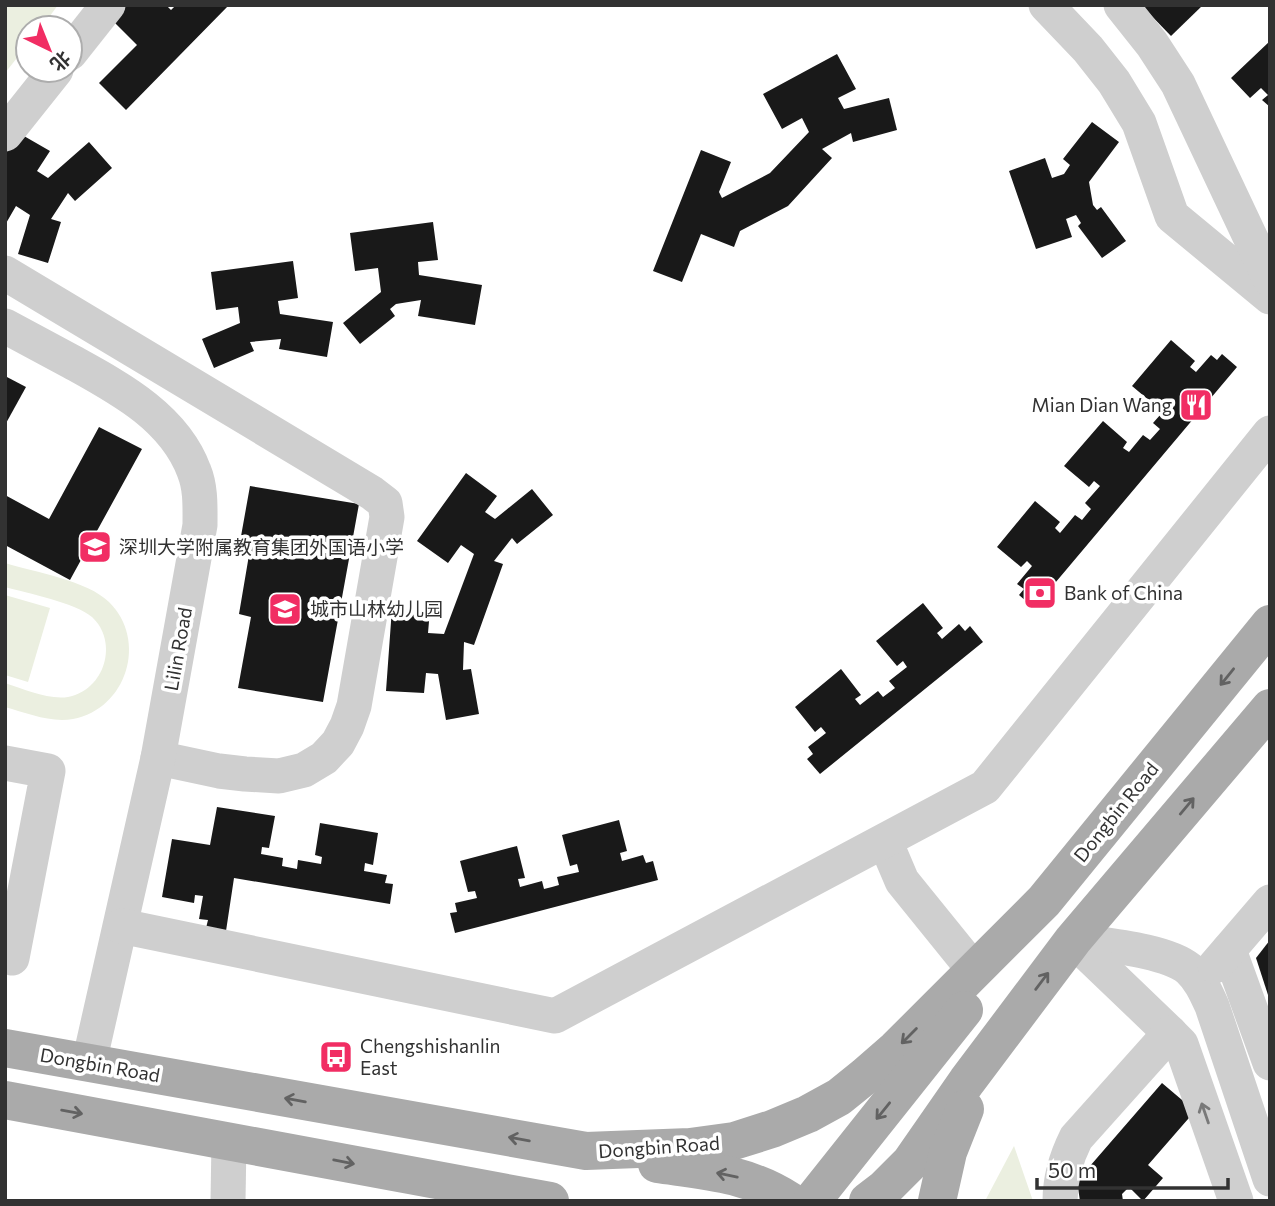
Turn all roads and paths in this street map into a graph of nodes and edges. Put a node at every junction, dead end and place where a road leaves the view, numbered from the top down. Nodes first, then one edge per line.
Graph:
1 (108, 5) edge
2 (1046, 5) edge
3 (1121, 5) edge
4 (84, 35) edge
5 (45, 84) edge
6 (5, 134) edge
7 (5, 273) edge
8 (1270, 279) edge
9 (1270, 297) edge
10 (5, 326) edge
11 (1270, 433) edge
12 (1270, 624) edge
13 (1265, 723) edge
14 (158, 758) junction
15 (5, 763) edge
16 (885, 841) junction
17 (18, 862) edge
18 (1044, 901) junction
19 (1270, 902) edge
20 (121, 926) junction
21 (1073, 940) junction
22 (1229, 950) junction
23 (5, 956) edge
24 (974, 970) junction
25 (1201, 983) junction
26 (1170, 1033) junction
27 (1001, 1035) junction
28 (5, 1048) edge
29 (89, 1063) junction
30 (1270, 1063) edge
31 (5, 1100) edge
32 (229, 1141) junction
33 (586, 1151) junction
34 (1270, 1179) edge
35 (228, 1201) edge
36 (550, 1201) edge
37 (790, 1201) edge
38 (812, 1201) edge
39 (868, 1201) edge
40 (937, 1201) edge
41 (1060, 1201) edge
42 (1236, 1201) edge

1 - 4 street
2 - 9 street
3 - 8 street
5 - 6 street
7 - 14 street
10 - 14 street, Lilin Road
11 - 16 street
12 -> 18 main road, Dongbin Road
21 -> 13 main road
14 - 20 street, Lilin Road
15 - 17 street
16 - 20 street
16 - 24 street
17 - 23 street
18 - 24 main road, Dongbin Road
18 -> 38 main road
19 - 22 street
20 - 29 street, Lilin Road
21 - 25 street
21 - 26 street
27 -> 21 main road
22 - 25 street
22 - 30 street
24 -> 33 main road, Dongbin Road
25 - 34 street
26 - 41 street
42 -> 26 street
27 - 39 main road
27 - 40 main road
28 - 29 main road, Dongbin Road
33 -> 29 main road, Dongbin Road
31 -> 32 main road
32 - 35 street
32 -> 36 main road
37 -> 33 main road

